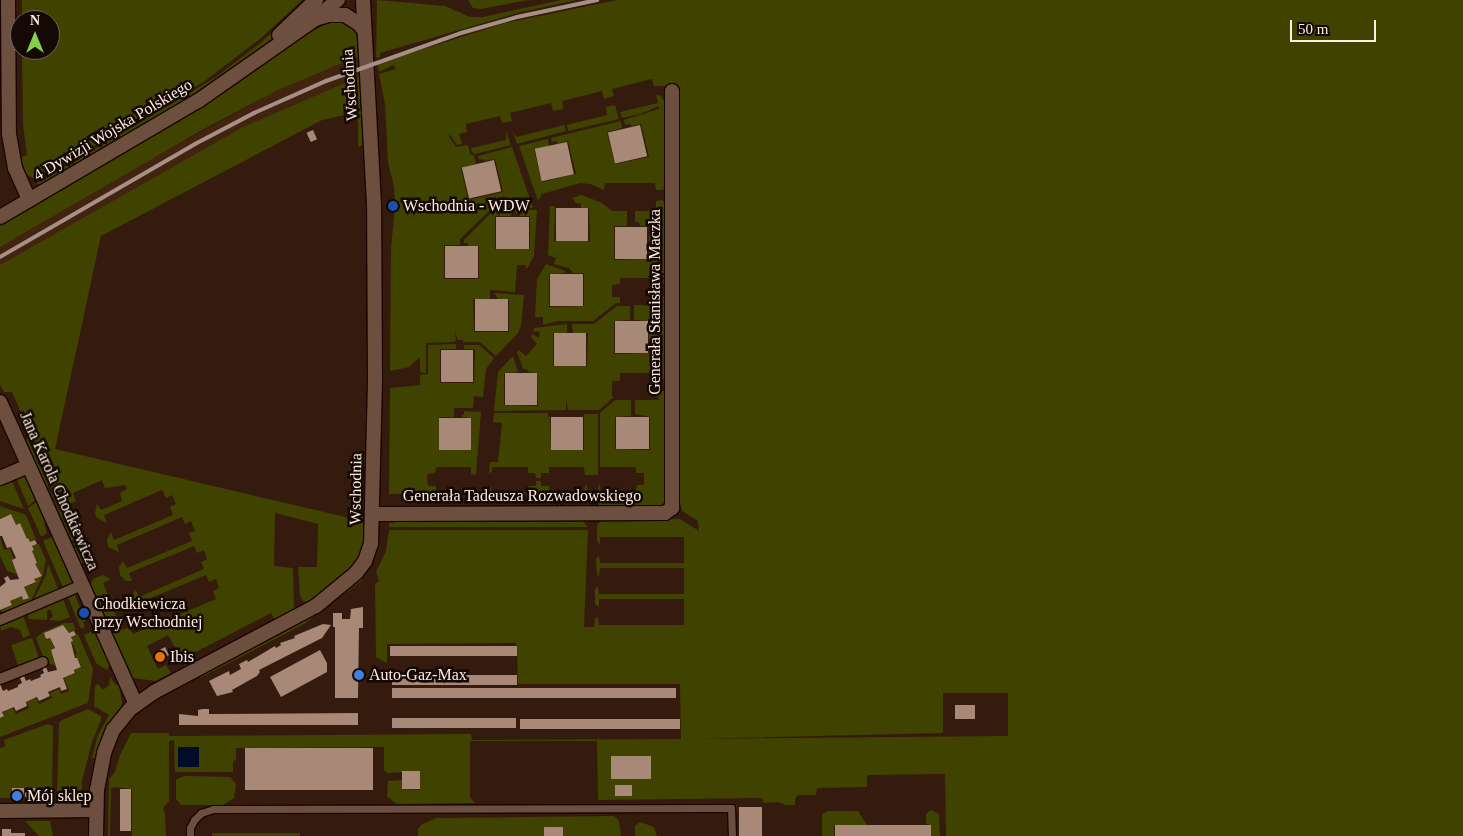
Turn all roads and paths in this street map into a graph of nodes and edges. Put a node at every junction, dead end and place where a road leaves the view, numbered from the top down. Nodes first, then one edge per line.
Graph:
1 (8, 0) edge
2 (316, 0) edge
3 (338, 0) edge
4 (363, 0) edge
5 (315, 18) junction
6 (364, 30) junction
7 (242, 70) junction
8 (672, 91) dead end
9 (29, 200) junction
10 (0, 218) edge
11 (0, 402) edge
12 (28, 466) junction
13 (0, 478) edge
14 (669, 511) joint
15 (374, 514) junction
16 (82, 585) junction
17 (0, 620) edge
18 (44, 662) dead end
19 (0, 680) edge
20 (136, 704) junction
21 (96, 810) junction
22 (0, 811) edge
23 (96, 836) edge
24 (190, 836) edge
25 (732, 836) edge

1 - 9 street
2 - 7 street, 4 Dywizji Wojska Polskiego
3 - 5 street, 4 Dywizji Wojska Polskiego
4 - 6 street, Wschodnia
5 - 6 street, 4 Dywizji Wojska Polskiego
5 - 7 street, 4 Dywizji Wojska Polskiego
6 - 15 street, Wschodnia
7 - 9 street, 4 Dywizji Wojska Polskiego
8 - 14 street, Generała Stanisława Maczka
9 - 10 street, 4 Dywizji Wojska Polskiego
11 - 12 street, Jana Karola Chodkiewicza
12 - 13 street
12 - 16 street, Jana Karola Chodkiewicza
14 - 15 street, Generała Tadeusza Rozwadowskiego
15 - 20 street, Wschodnia
16 - 17 street
16 - 20 street, Jana Karola Chodkiewicza
18 - 19 street
20 - 21 street, Wschodnia
21 - 22 street
21 - 23 street, Wschodnia
24 - 25 lane

